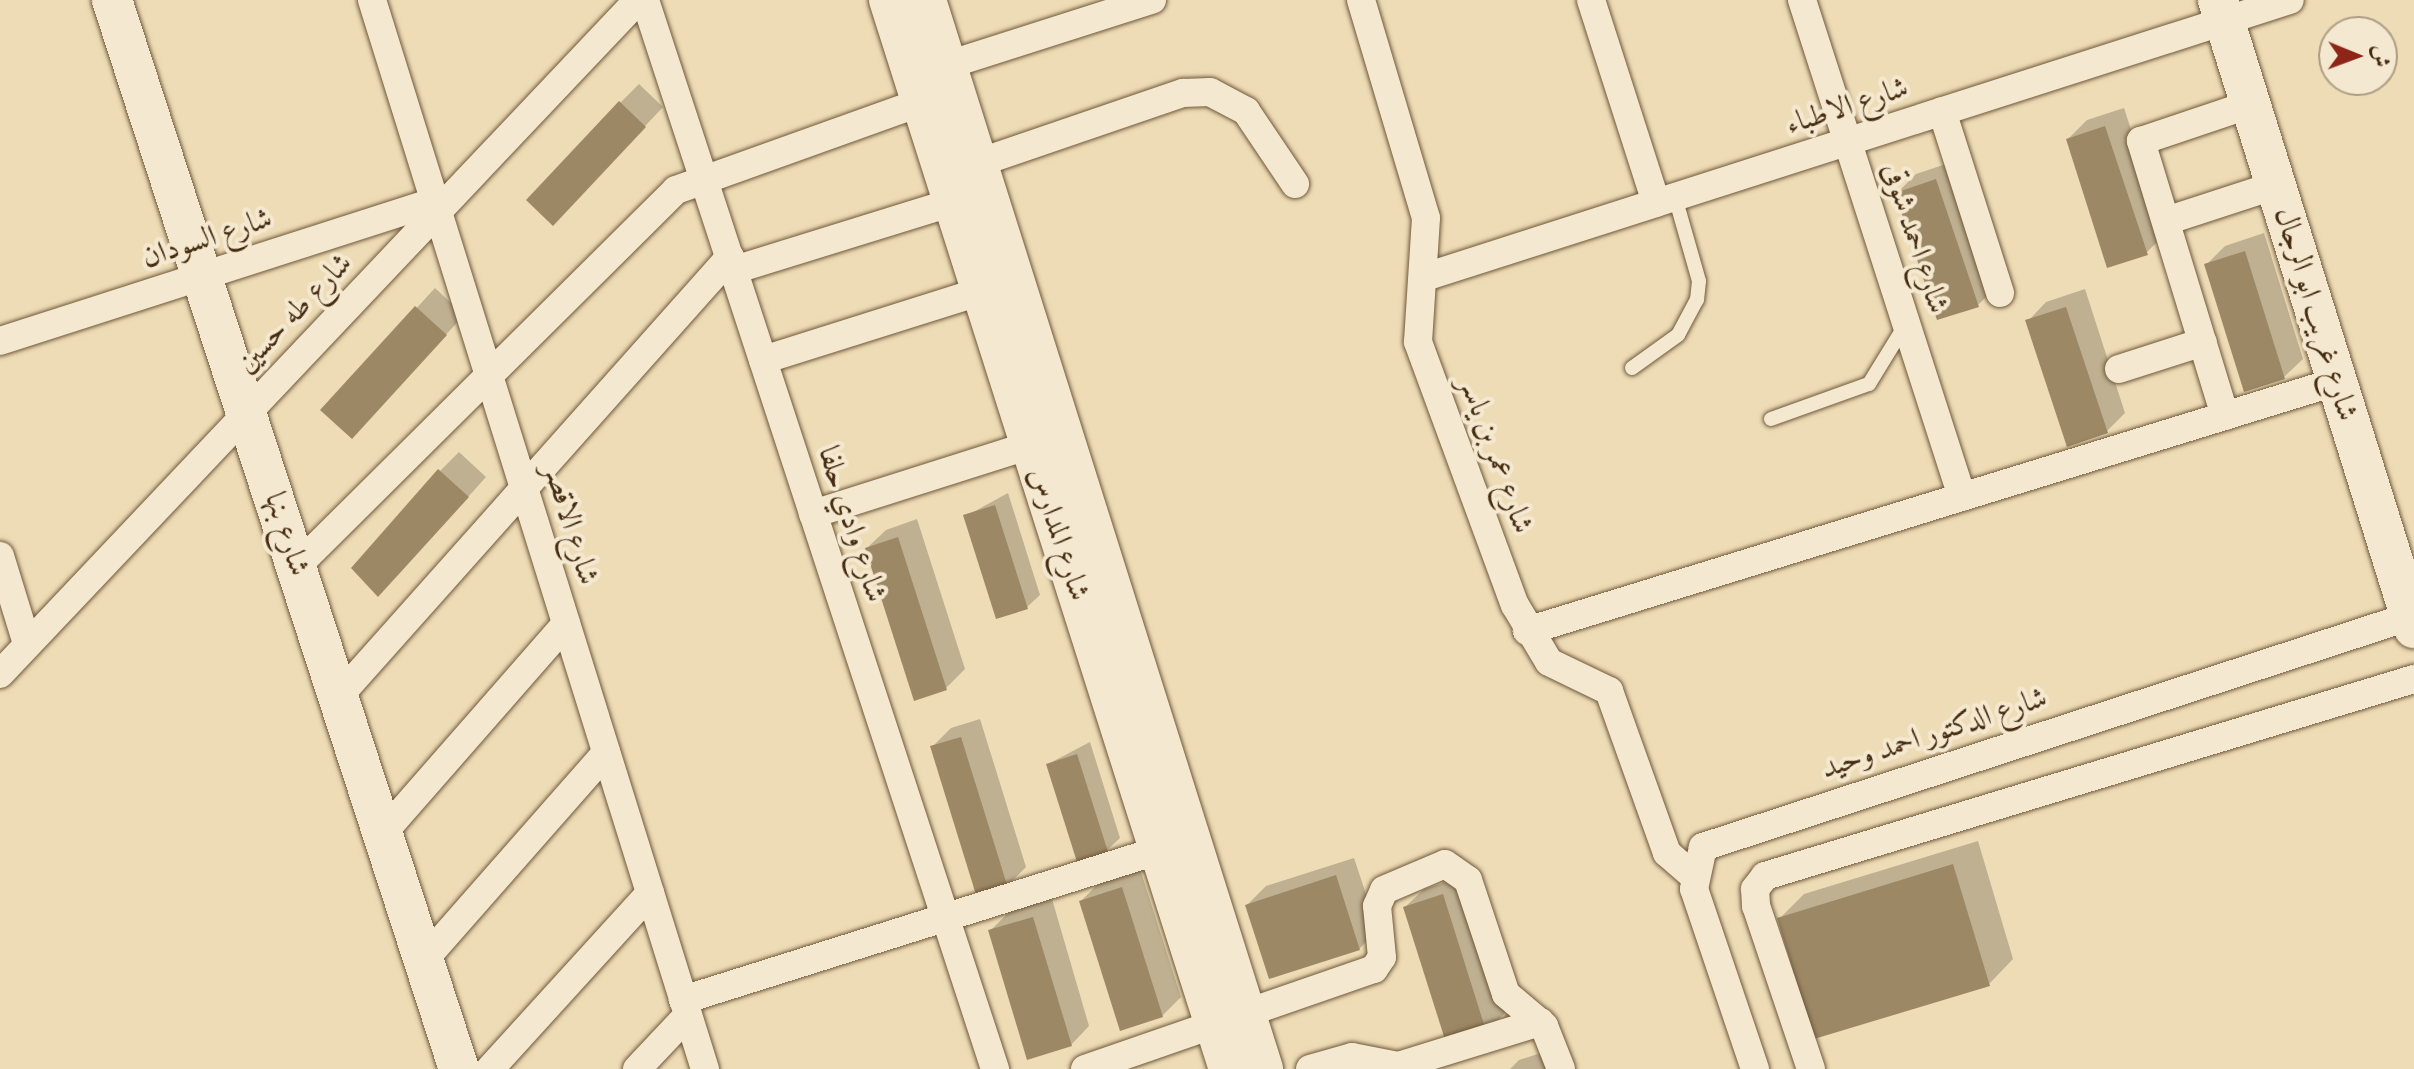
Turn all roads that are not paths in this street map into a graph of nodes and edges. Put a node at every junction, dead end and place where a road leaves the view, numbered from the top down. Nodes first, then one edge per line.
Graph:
1 (112, 0) edge
2 (372, 0) edge
3 (638, 0) edge
4 (645, 0) edge
5 (889, 0) edge
6 (926, 0) edge
7 (1152, 0) edge
8 (1361, 0) edge
9 (1591, 0) edge
10 (1802, 0) edge
11 (2290, 0) edge
12 (2222, 10) edge
13 (928, 81) junction
14 (2251, 104) junction
15 (1942, 111) junction
16 (1848, 141) junction
17 (978, 163) junction
18 (703, 177) junction
19 (1295, 184) dead end
20 (2276, 185) junction
21 (1666, 200) junction
22 (954, 202) junction
23 (436, 206) junction
24 (2166, 221) junction
25 (732, 264) junction
26 (203, 275) junction
27 (1425, 277) junction
28 (982, 291) junction
29 (2000, 293) dead end
30 (1906, 323) junction
31 (0, 341) edge
32 (2203, 342) junction
33 (763, 360) junction
34 (1632, 368) dead end
35 (2119, 369) dead end
36 (488, 374) junction
37 (2338, 381) junction
38 (247, 412) junction
39 (2225, 416) junction
40 (1771, 419) dead end
41 (1031, 445) junction
42 (523, 485) junction
43 (1962, 497) junction
44 (813, 514) junction
45 (0, 556) edge
46 (297, 566) junction
47 (2413, 622) edge
48 (566, 624) junction
49 (1527, 631) junction
50 (27, 644) junction
51 (0, 674) edge
52 (2414, 679) edge
53 (339, 696) junction
54 (606, 753) junction
55 (383, 833) junction
56 (1160, 850) junction
57 (1691, 874) junction
58 (650, 893) junction
59 (945, 918) junction
60 (424, 960) junction
61 (686, 1007) junction
62 (1231, 1021) junction
63 (1540, 1022) junction
64 (459, 1069) edge
65 (490, 1069) edge
66 (637, 1069) edge
67 (705, 1069) edge
68 (995, 1069) edge
69 (1085, 1069) edge
70 (1229, 1069) edge
71 (1263, 1069) edge
72 (1310, 1069) edge
73 (1561, 1069) edge
74 (1755, 1069) edge
75 (1811, 1069) edge

1 - 26 main road, شارع بنها
2 - 23 street, شارع الاقصر
3 - 23 street, شارع طه حسين
4 - 18 street, شارع وادي حلفا
5 - 13 main road, شارع المدارس
6 - 13 main road, شارع المدارس
7 - 13 street
8 - 27 street, شارع عمر بن ياسر
9 - 21 street
10 - 16 street, شارع احمد شوقى
11 - 12 street, شارع الاطباء
12 - 14 main road, شارع غريب ابو الرجال
12 - 15 street, شارع الاطباء
13 - 17 main road, شارع المدارس
13 - 18 street
13 - 22 main road, شارع المدارس
14 - 20 main road, شارع غريب ابو الرجال
14 - 24 street
15 - 16 street, شارع الاطباء
15 - 29 street
16 - 21 street, شارع الاطباء
16 - 30 street, شارع احمد شوقى
17 - 19 street
17 - 62 main road, شارع المدارس
18 - 25 street, شارع وادي حلفا
18 - 36 street
20 - 24 street
20 - 37 main road, شارع غريب ابو الرجال
21 - 27 street, شارع الاطباء
21 - 34 lane
22 - 25 street
22 - 28 main road, شارع المدارس
23 - 26 street, شارع السودان
23 - 36 street, شارع الاقصر
23 - 38 street, شارع طه حسين
24 - 32 street
25 - 33 street, شارع وادي حلفا
25 - 42 street
26 - 31 street, شارع السودان
26 - 38 main road, شارع بنها
27 - 49 street, شارع عمر بن ياسر
28 - 33 street
28 - 41 main road, شارع المدارس
30 - 40 lane
30 - 43 street, شارع احمد شوقى
32 - 35 street
32 - 39 street
33 - 44 street, شارع وادي حلفا
36 - 42 street, شارع الاقصر
36 - 46 street
37 - 39 street
37 - 47 main road, شارع غريب ابو الرجال
38 - 46 main road, شارع بنها
38 - 50 street, شارع طه حسين
39 - 43 street
41 - 44 street
41 - 56 main road, شارع المدارس
42 - 48 street, شارع الاقصر
42 - 53 street
43 - 49 street
44 - 59 street, شارع وادي حلفا
45 - 50 street
46 - 53 main road, شارع بنها
47 - 57 street, شارع الدكتور احمد وحيد
48 - 54 street, شارع الاقصر
48 - 55 street
49 - 57 street, شارع عمر بن ياسر
50 - 51 street, شارع طه حسين
52 - 75 street
53 - 55 main road, شارع بنها
54 - 58 street, شارع الاقصر
54 - 60 street
55 - 60 main road, شارع بنها
56 - 59 street
56 - 62 main road, شارع المدارس
57 - 74 street
58 - 61 street, شارع الاقصر
58 - 65 street
59 - 61 street
59 - 68 street, شارع وادي حلفا
60 - 64 main road, شارع بنها
61 - 66 street
61 - 67 street, شارع الاقصر
62 - 63 street
62 - 69 street
62 - 70 main road, شارع المدارس
62 - 71 main road, شارع المدارس
63 - 72 street
63 - 73 street

